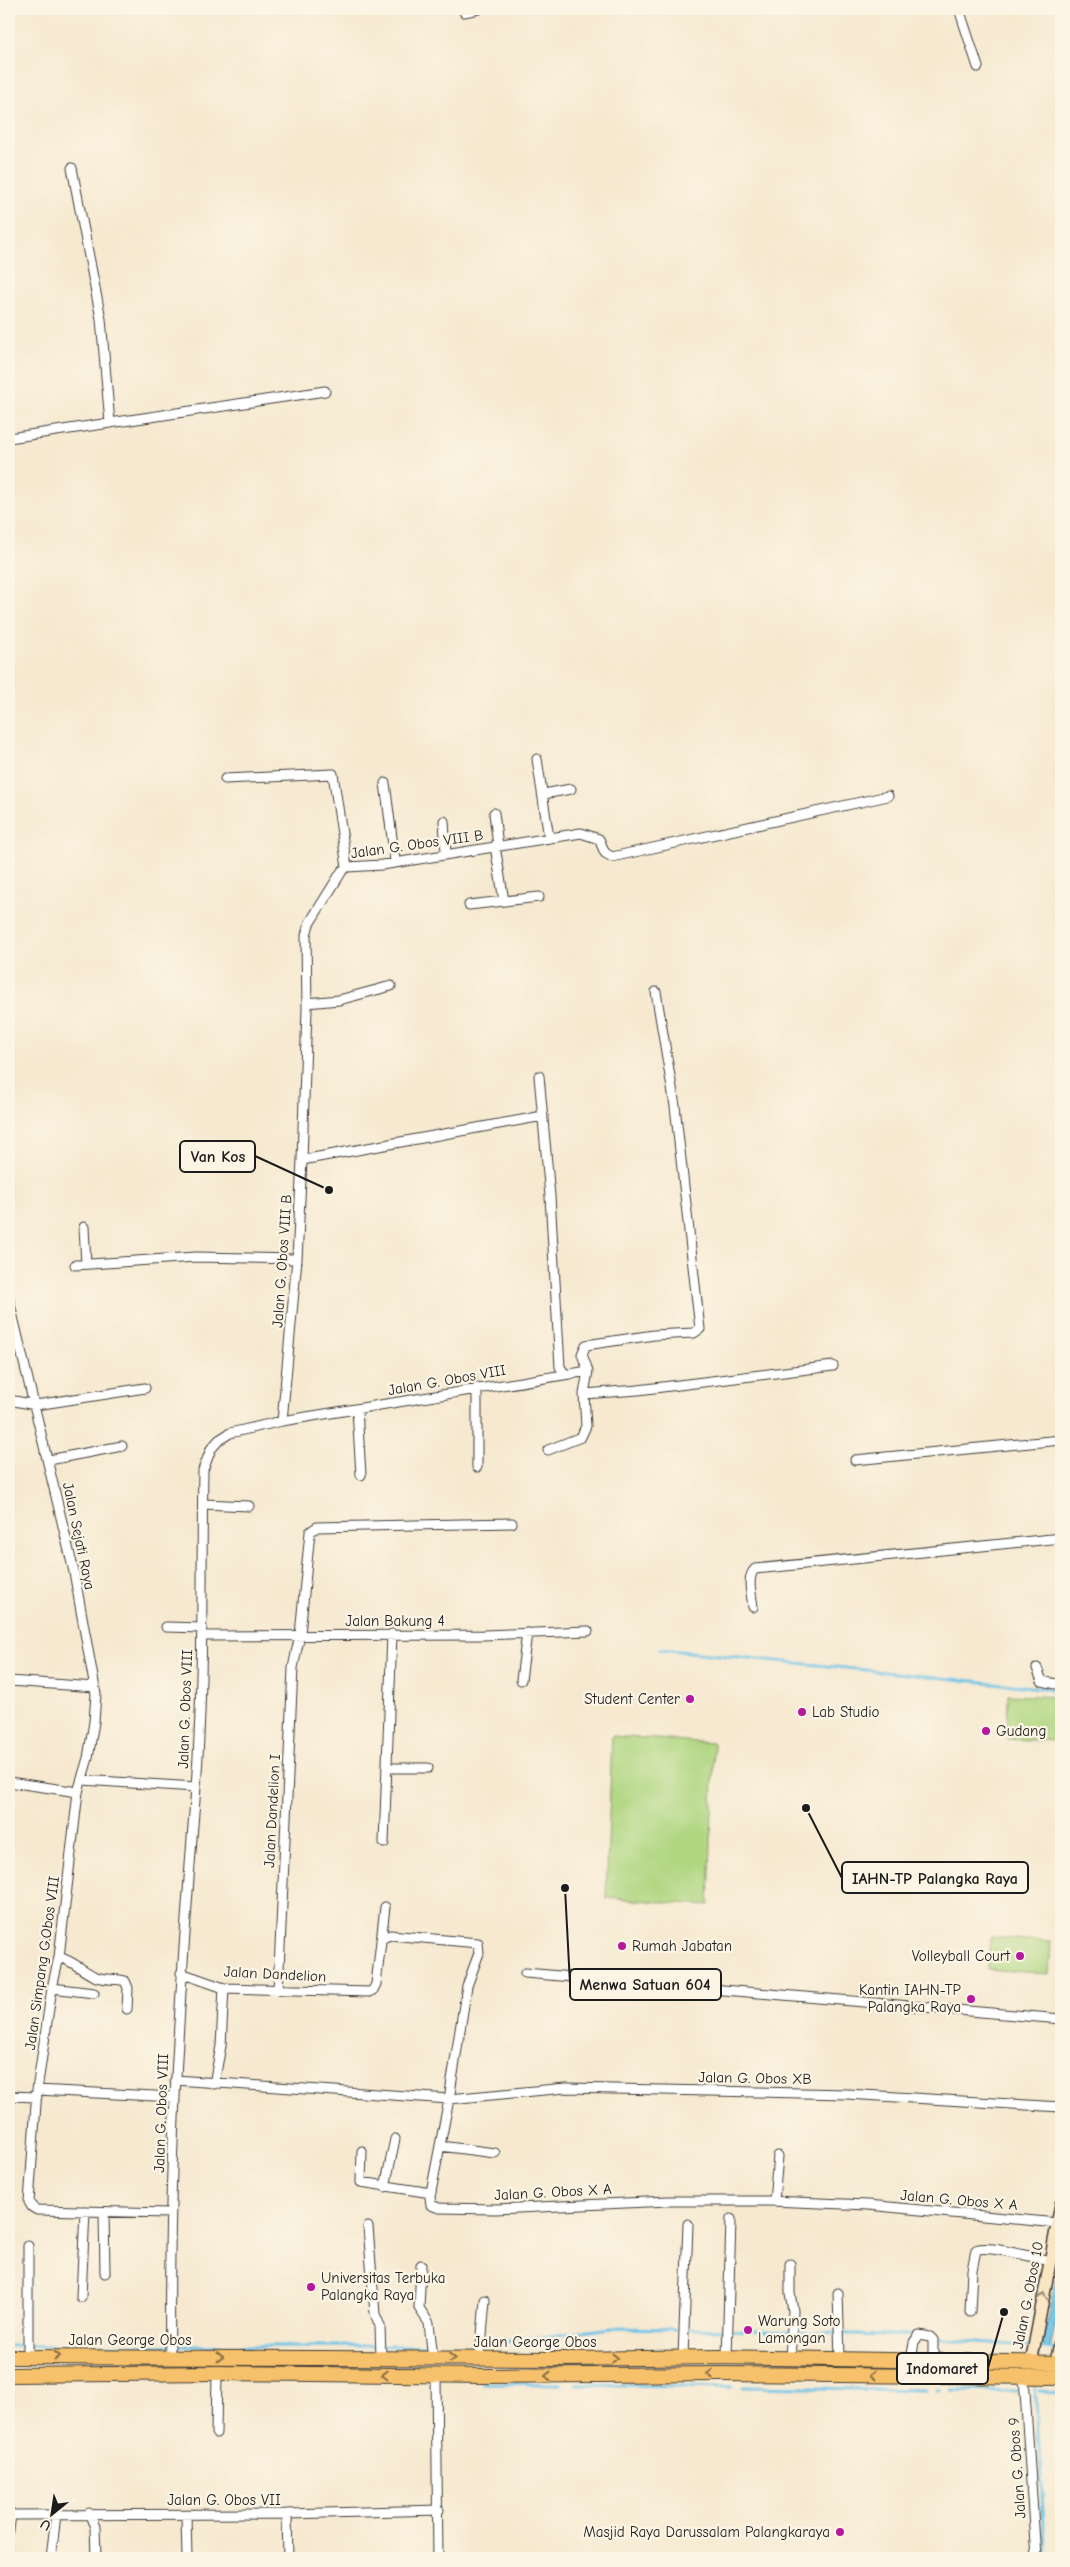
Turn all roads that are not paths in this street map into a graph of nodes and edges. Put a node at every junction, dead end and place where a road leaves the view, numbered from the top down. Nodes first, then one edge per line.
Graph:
1 (479, 9) edge
2 (959, 9) edge
3 (464, 11) edge
4 (978, 67) dead end
5 (72, 168) dead end
6 (325, 391) dead end
7 (110, 422) junction
8 (9, 438) edge
9 (537, 759) dead end
10 (225, 779) dead end
11 (385, 783) dead end
12 (571, 789) dead end
13 (544, 794) junction
14 (888, 796) dead end
15 (494, 813) dead end
16 (444, 821) dead end
17 (550, 838) junction
18 (497, 846) junction
19 (446, 854) junction
20 (395, 861) junction
21 (347, 867) junction
22 (539, 897) dead end
23 (504, 901) junction
24 (469, 906) dead end
25 (392, 986) dead end
26 (656, 992) dead end
27 (307, 1003) junction
28 (539, 1076) dead end
29 (543, 1116) junction
30 (302, 1160) junction
31 (84, 1227) dead end
32 (297, 1259) junction
33 (86, 1264) junction
34 (76, 1265) dead end
35 (9, 1300) edge
36 (13, 1337) edge
37 (833, 1366) dead end
38 (588, 1371) junction
39 (565, 1374) junction
40 (145, 1388) dead end
41 (477, 1388) junction
42 (584, 1394) junction
43 (9, 1400) edge
44 (36, 1405) junction
45 (357, 1409) junction
46 (282, 1421) junction
47 (1061, 1440) edge
48 (122, 1446) dead end
49 (548, 1450) dead end
50 (49, 1460) junction
51 (854, 1460) dead end
52 (477, 1467) dead end
53 (361, 1475) dead end
54 (203, 1504) junction
55 (248, 1506) dead end
56 (512, 1523) dead end
57 (1061, 1538) edge
58 (753, 1607) dead end
59 (166, 1627) dead end
60 (588, 1631) dead end
61 (202, 1632) junction
62 (527, 1633) junction
63 (300, 1634) junction
64 (392, 1634) junction
65 (1037, 1668) dead end
66 (521, 1680) dead end
67 (9, 1681) edge
68 (1061, 1685) edge
69 (95, 1687) junction
70 (428, 1768) dead end
71 (388, 1771) junction
72 (82, 1780) junction
73 (9, 1782) edge
74 (196, 1787) junction
75 (78, 1792) junction
76 (384, 1843) dead end
77 (384, 1907) dead end
78 (381, 1939) junction
79 (59, 1956) junction
80 (181, 1973) junction
81 (525, 1973) dead end
82 (52, 1988) junction
83 (224, 1988) junction
84 (278, 1990) junction
85 (94, 1993) dead end
86 (127, 2009) dead end
87 (1061, 2019) edge
88 (175, 2080) junction
89 (214, 2084) junction
90 (37, 2093) junction
91 (9, 2096) edge
92 (174, 2097) junction
93 (449, 2099) junction
94 (1061, 2107) edge
95 (395, 2139) dead end
96 (440, 2146) junction
97 (362, 2151) dead end
98 (495, 2153) dead end
99 (778, 2156) dead end
100 (386, 2187) junction
101 (431, 2193) junction
102 (774, 2201) junction
103 (1061, 2204) edge
104 (85, 2211) junction
105 (104, 2212) junction
106 (170, 2213) junction
107 (731, 2219) dead end
108 (1058, 2223) junction
109 (688, 2224) dead end
110 (368, 2227) dead end
111 (28, 2246) dead end
112 (1050, 2261) junction
113 (421, 2264) dead end
114 (790, 2264) dead end
115 (104, 2273) dead end
116 (838, 2292) dead end
117 (81, 2298) dead end
118 (484, 2300) dead end
119 (970, 2312) dead end
120 (1033, 2353) junction
121 (1059, 2353) edge
122 (9, 2357) edge
123 (28, 2357) junction
124 (683, 2357) junction
125 (727, 2357) junction
126 (170, 2358) junction
127 (307, 2358) junction
128 (381, 2358) junction
129 (433, 2358) junction
130 (480, 2358) junction
131 (790, 2358) junction
132 (840, 2358) junction
133 (911, 2361) junction
134 (933, 2361) junction
135 (217, 2372) junction
136 (306, 2374) junction
137 (9, 2375) edge
138 (436, 2376) junction
139 (1024, 2377) junction
140 (1061, 2377) edge
141 (216, 2433) dead end
142 (438, 2510) junction
143 (89, 2513) junction
144 (10, 2514) edge
145 (56, 2514) junction
146 (287, 2514) junction
147 (186, 2515) junction
148 (9, 2530) edge
149 (51, 2558) edge
150 (96, 2558) edge
151 (187, 2558) edge
152 (288, 2558) edge
153 (438, 2558) edge
154 (1036, 2558) edge

1 - 3 street
2 - 4 street
5 - 7 street
6 - 7 street
7 - 8 street
9 - 13 street
10 - 21 street
11 - 20 street
12 - 13 street
13 - 17 street
14 - 17 street, Jalan G. Obos VIII B
15 - 18 street
16 - 19 street
17 - 18 street, Jalan G. Obos VIII B
18 - 19 street, Jalan G. Obos VIII B
18 - 23 street
19 - 20 street, Jalan G. Obos VIII B
20 - 21 street, Jalan G. Obos VIII B
21 - 27 street, Jalan G. Obos VIII B
22 - 23 street
23 - 24 street
25 - 27 street
26 - 38 street
27 - 30 street, Jalan G. Obos VIII B
28 - 29 street
29 - 30 street
29 - 39 street
30 - 32 street, Jalan G. Obos VIII B
31 - 33 street
32 - 33 street
32 - 46 street, Jalan G. Obos VIII B
33 - 34 street
35 - 36 street, Jalan Sejati Raya
36 - 44 street, Jalan Sejati Raya
37 - 42 street
38 - 39 street, Jalan G. Obos VIII
38 - 42 street
39 - 41 street, Jalan G. Obos VIII
40 - 44 street
41 - 45 street, Jalan G. Obos VIII
41 - 52 street
42 - 49 street
43 - 44 street
44 - 50 street, Jalan Sejati Raya
45 - 46 street, Jalan G. Obos VIII
45 - 53 street
46 - 54 street, Jalan G. Obos VIII
47 - 51 street
48 - 50 street
50 - 69 street, Jalan Sejati Raya
54 - 55 street
54 - 61 street, Jalan G. Obos VIII
56 - 63 street, Jalan Dandelion I
57 - 58 street
59 - 61 street, Jalan Bakung 4
60 - 62 street, Jalan Bakung 4
61 - 63 street, Jalan Bakung 4
61 - 74 street, Jalan G. Obos VIII
62 - 64 street, Jalan Bakung 4
62 - 66 street
63 - 64 street, Jalan Bakung 4
63 - 84 street, Jalan Dandelion I
64 - 71 street
65 - 68 street
67 - 69 street
69 - 72 street, Jalan Sejati Raya
70 - 71 street
71 - 76 street
72 - 74 street
72 - 75 street, Jalan Simpang G.Obos VIII
73 - 75 street
74 - 80 street, Jalan G. Obos VIII
75 - 79 street, Jalan Simpang G.Obos VIII
77 - 78 street
78 - 84 street, Jalan Dandelion
78 - 93 street
79 - 82 street, Jalan Simpang G.Obos VIII
79 - 86 street
80 - 83 street, Jalan Dandelion
80 - 88 street, Jalan G. Obos VIII
81 - 87 street
82 - 85 street
82 - 90 street, Jalan Simpang G.Obos VIII
83 - 84 street, Jalan Dandelion
83 - 89 street
88 - 89 street
88 - 92 street, Jalan G. Obos VIII
89 - 93 street
90 - 91 street
90 - 92 street
90 - 104 street, Jalan Simpang G.Obos VIII
92 - 106 street, Jalan G. Obos VIII
93 - 94 street, Jalan G. Obos XB
93 - 96 street
95 - 100 street
96 - 98 street
96 - 101 street
97 - 100 street
99 - 102 street
100 - 101 street
101 - 102 street, Jalan G. Obos X A
102 - 108 street, Jalan G. Obos X A
103 - 108 street, Jalan G. Obos 10
104 - 105 street, Jalan Simpang G.Obos VIII
104 - 117 street
105 - 106 street, Jalan Simpang G.Obos VIII
105 - 115 street
106 - 126 street, Jalan G. Obos VIII
107 - 125 street
108 - 112 street, Jalan G. Obos 10
109 - 124 street
110 - 128 street
111 - 123 street
112 - 119 street
120 -> 112 street, Jalan G. Obos 10
113 - 129 street
114 - 131 street
116 - 132 street
118 - 130 street
120 - 121 main road, Jalan George Obos
120 - 134 main road, Jalan George Obos
122 - 123 main road, Jalan George Obos
123 -> 126 main road, Jalan George Obos
124 - 125 main road, Jalan George Obos
130 -> 124 main road, Jalan George Obos
125 - 131 main road, Jalan George Obos
126 -> 127 main road, Jalan George Obos
127 - 128 main road, Jalan George Obos
127 - 136 main road
128 - 129 main road, Jalan George Obos
129 -> 130 main road, Jalan George Obos
131 - 132 main road, Jalan George Obos
132 - 133 main road, Jalan George Obos
133 - 134 main road, Jalan George Obos
133 - 134 street
135 - 136 main road
135 - 137 main road
135 - 141 street
138 -> 136 main road
139 -> 138 main road
138 - 142 street
139 - 140 main road
139 - 154 street, Jalan G. Obos 9
142 - 146 street, Jalan G. Obos VII
142 - 153 street
143 - 145 street, Jalan G. Obos VII
143 - 147 street, Jalan G. Obos VII
143 - 150 street
144 - 145 street, Jalan G. Obos VII
144 - 148 street
145 - 149 street
146 - 147 street, Jalan G. Obos VII
146 - 152 street
147 - 151 street

